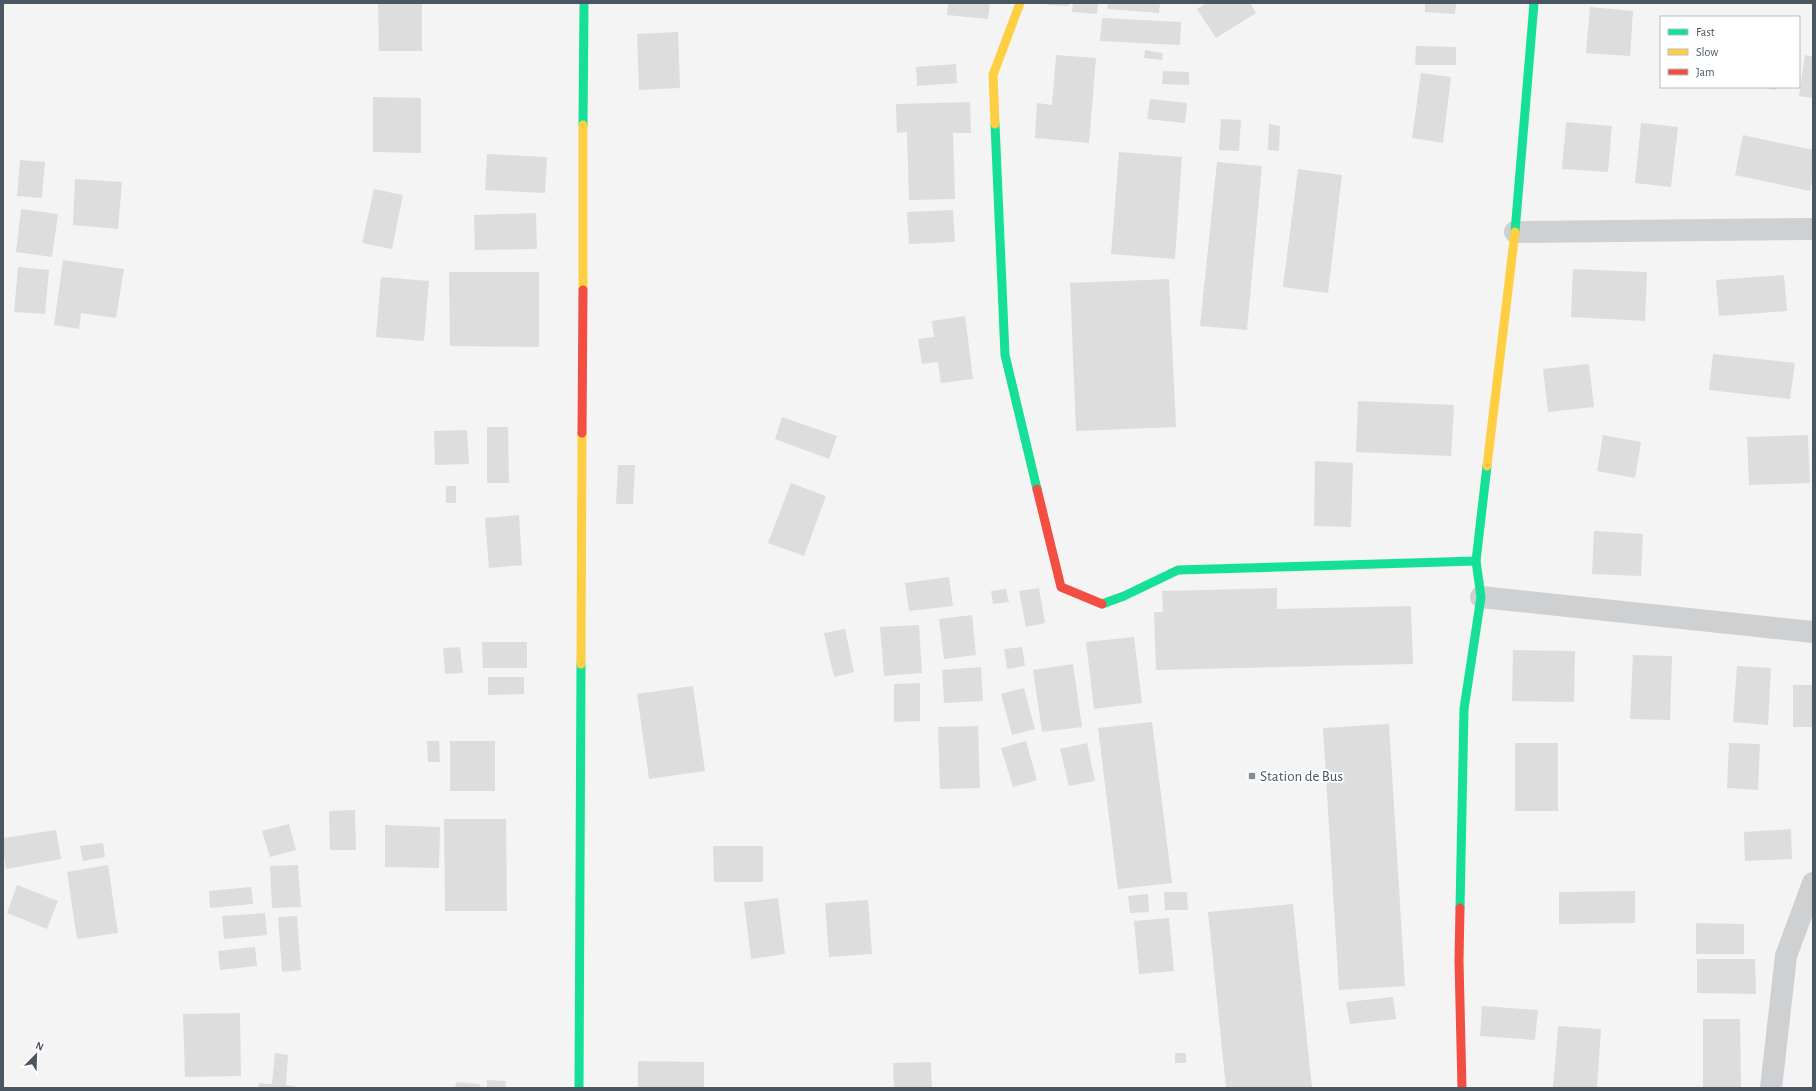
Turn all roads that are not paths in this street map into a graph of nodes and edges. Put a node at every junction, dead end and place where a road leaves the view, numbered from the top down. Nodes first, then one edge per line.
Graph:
1 (584, 3) edge
2 (1020, 3) edge
3 (1534, 3) edge
4 (1813, 229) edge
5 (1515, 232) junction
6 (1476, 562) junction
7 (1480, 597) junction
8 (1813, 632) edge
9 (1813, 883) edge
10 (579, 1088) edge
11 (1462, 1088) edge
12 (1771, 1088) edge

1 - 10 street
2 - 6 street
3 - 5 street
4 - 5 street
5 - 6 street
6 - 7 street
7 - 8 street
7 - 11 street
9 - 12 street

